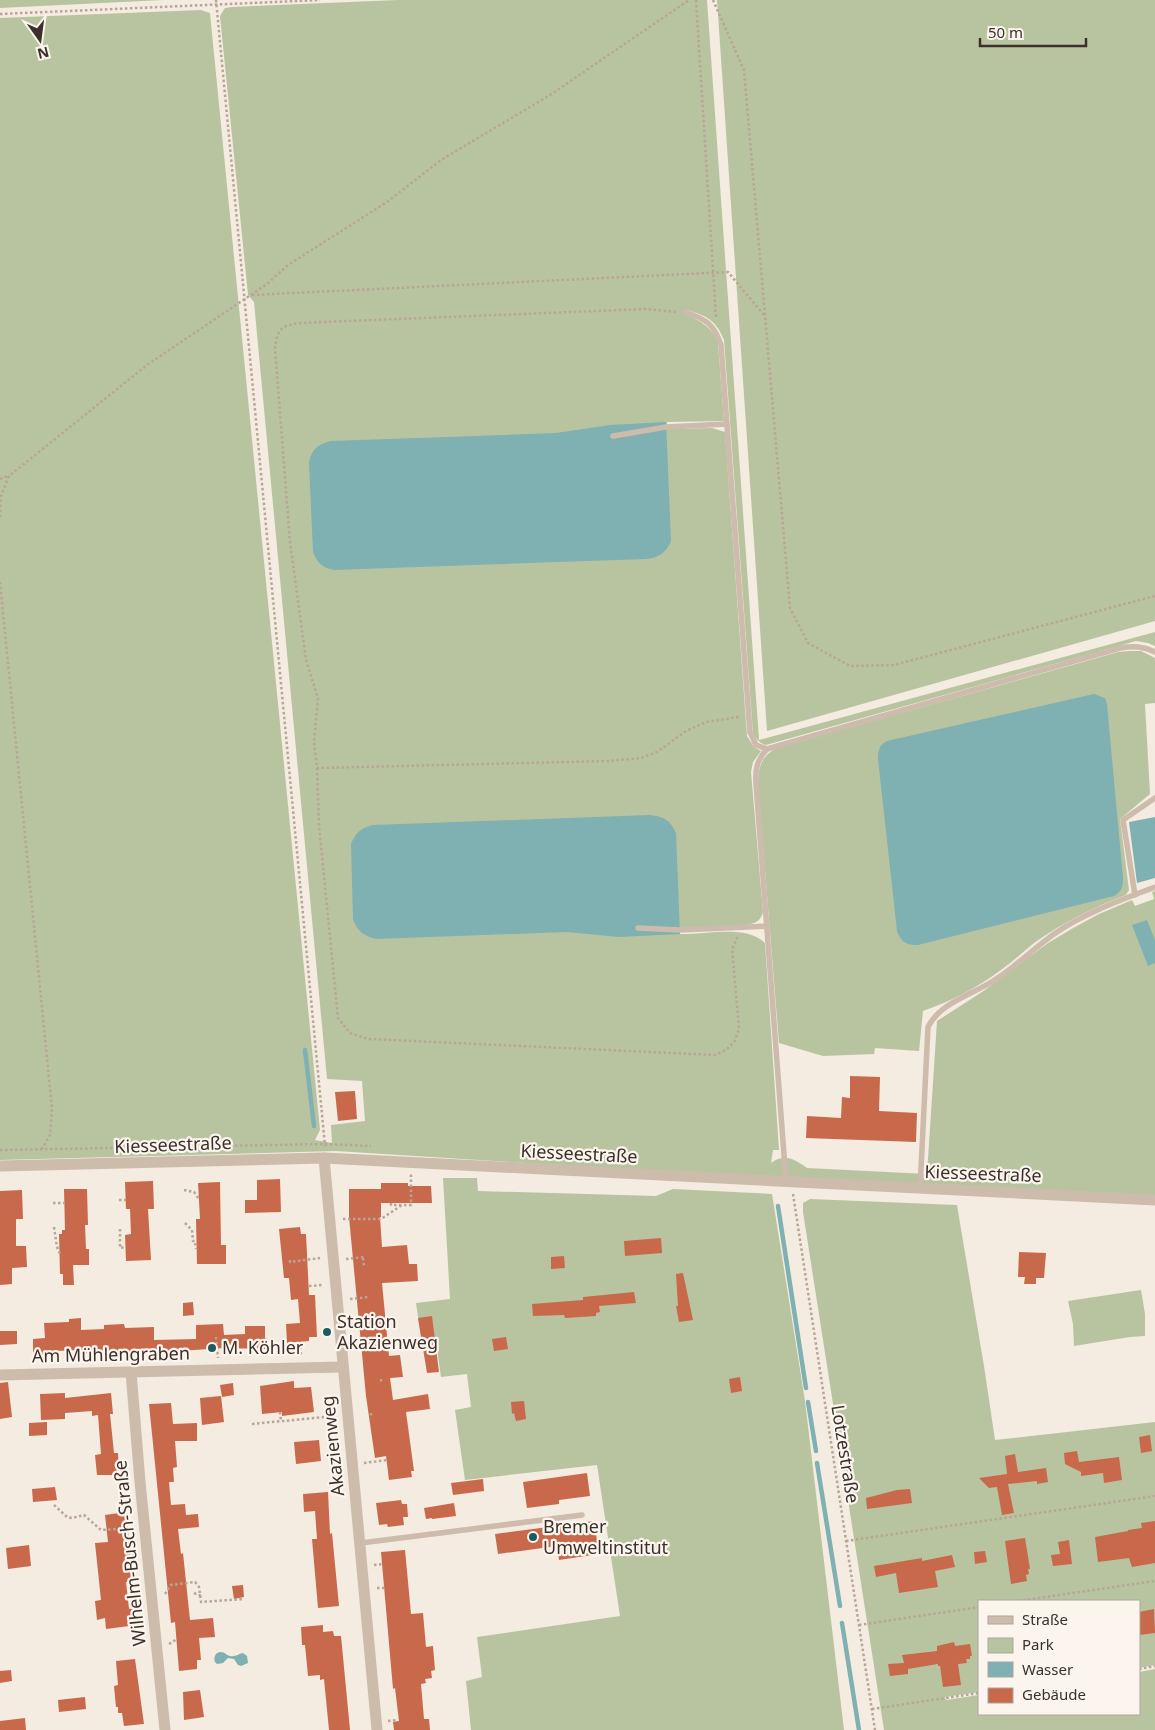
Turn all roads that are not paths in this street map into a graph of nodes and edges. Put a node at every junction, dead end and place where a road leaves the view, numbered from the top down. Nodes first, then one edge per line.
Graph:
1 (685, 312) road end
2 (728, 424) junction
3 (612, 436) dead end
4 (1155, 652) edge
5 (768, 749) junction
6 (1155, 798) edge
7 (1155, 888) edge
8 (1135, 894) junction
9 (767, 926) junction
10 (638, 928) dead end
11 (324, 1158) junction
12 (0, 1166) edge
13 (789, 1183) junction
14 (920, 1189) junction
15 (1155, 1200) edge
16 (342, 1366) junction
17 (131, 1372) junction
18 (0, 1375) edge
19 (582, 1515) dead end
20 (361, 1543) junction
21 (165, 1730) edge
22 (377, 1730) edge

1 - 2 lane
2 - 3 lane
2 - 5 lane
4 - 5 lane
5 - 9 lane
6 - 8 lane
7 - 8 lane
8 - 14 lane
9 - 10 lane
9 - 13 lane
11 - 12 street, Kiesseestraße
11 - 13 street, Kiesseestraße
11 - 16 street, Akazienweg
13 - 14 street, Kiesseestraße
14 - 15 street, Kiesseestraße
16 - 17 street, Am Mühlengraben
16 - 20 street, Akazienweg
17 - 18 street, Am Mühlengraben
17 - 21 street, Wilhelm-Busch-Straße
19 - 20 lane
20 - 22 street, Akazienweg

